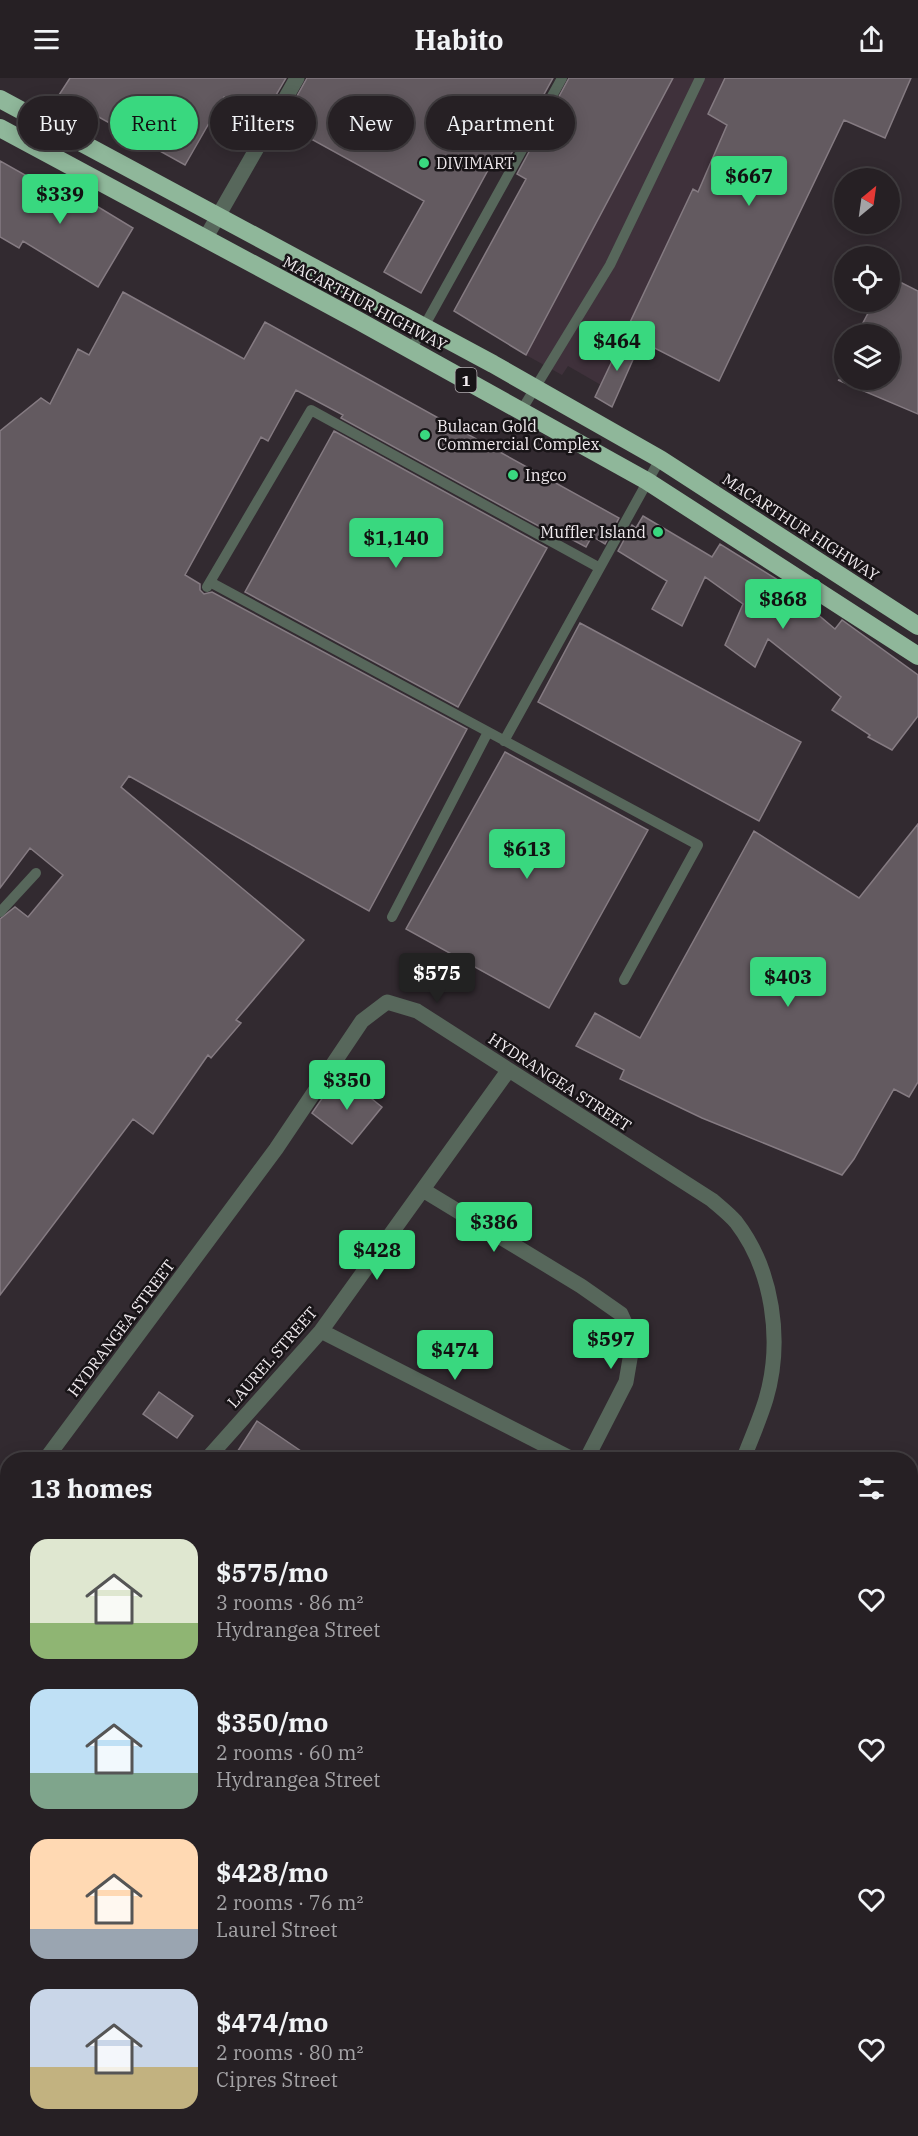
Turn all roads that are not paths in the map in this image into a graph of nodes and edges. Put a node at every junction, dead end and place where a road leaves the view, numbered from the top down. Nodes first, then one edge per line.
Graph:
1 (297, 78) edge
2 (562, 78) edge
3 (700, 78) edge
4 (0, 99) edge
5 (0, 128) edge
6 (218, 215) junction
7 (204, 239) junction
8 (424, 327) junction
9 (411, 350) junction
10 (533, 387) junction
11 (521, 411) junction
12 (660, 459) junction
13 (647, 481) junction
14 (598, 567) junction
15 (918, 626) edge
16 (918, 656) edge
17 (488, 732) junction
18 (504, 741) junction
19 (36, 873) dead end
20 (0, 912) edge
21 (392, 917) dead end
22 (624, 980) dead end
23 (508, 1071) junction
24 (423, 1190) junction
25 (321, 1331) junction
26 (51, 1452) edge
27 (213, 1452) edge
28 (558, 1452) edge
29 (590, 1452) edge
30 (746, 1452) edge

1 - 6 street
2 - 8 lane
3 - 10 lane
4 - 6 highway, MACARTHUR HIGHWAY / 1
5 - 7 highway, MACARTHUR HIGHWAY / 1
6 - 7 street
6 - 8 highway, MACARTHUR HIGHWAY / 1
7 - 9 highway, MACARTHUR HIGHWAY / 1
8 - 9 lane
8 - 10 highway, MACARTHUR HIGHWAY / 1
9 - 11 highway, MACARTHUR HIGHWAY / 1
10 - 11 lane
10 - 12 highway, MACARTHUR HIGHWAY / 1
11 - 13 highway, MACARTHUR HIGHWAY / 1
12 - 13 lane
12 - 15 highway, MACARTHUR HIGHWAY / 1
13 - 14 lane
13 - 16 highway, MACARTHUR HIGHWAY / 1
14 - 17 lane
14 - 18 lane
17 - 18 lane
17 - 21 lane
18 - 22 lane
19 - 20 lane
23 - 24 street, LAUREL STREET
23 - 26 street, HYDRANGEA STREET
23 - 30 street, HYDRANGEA STREET
24 - 25 street, LAUREL STREET
24 - 29 street
25 - 27 street, LAUREL STREET
25 - 28 street

